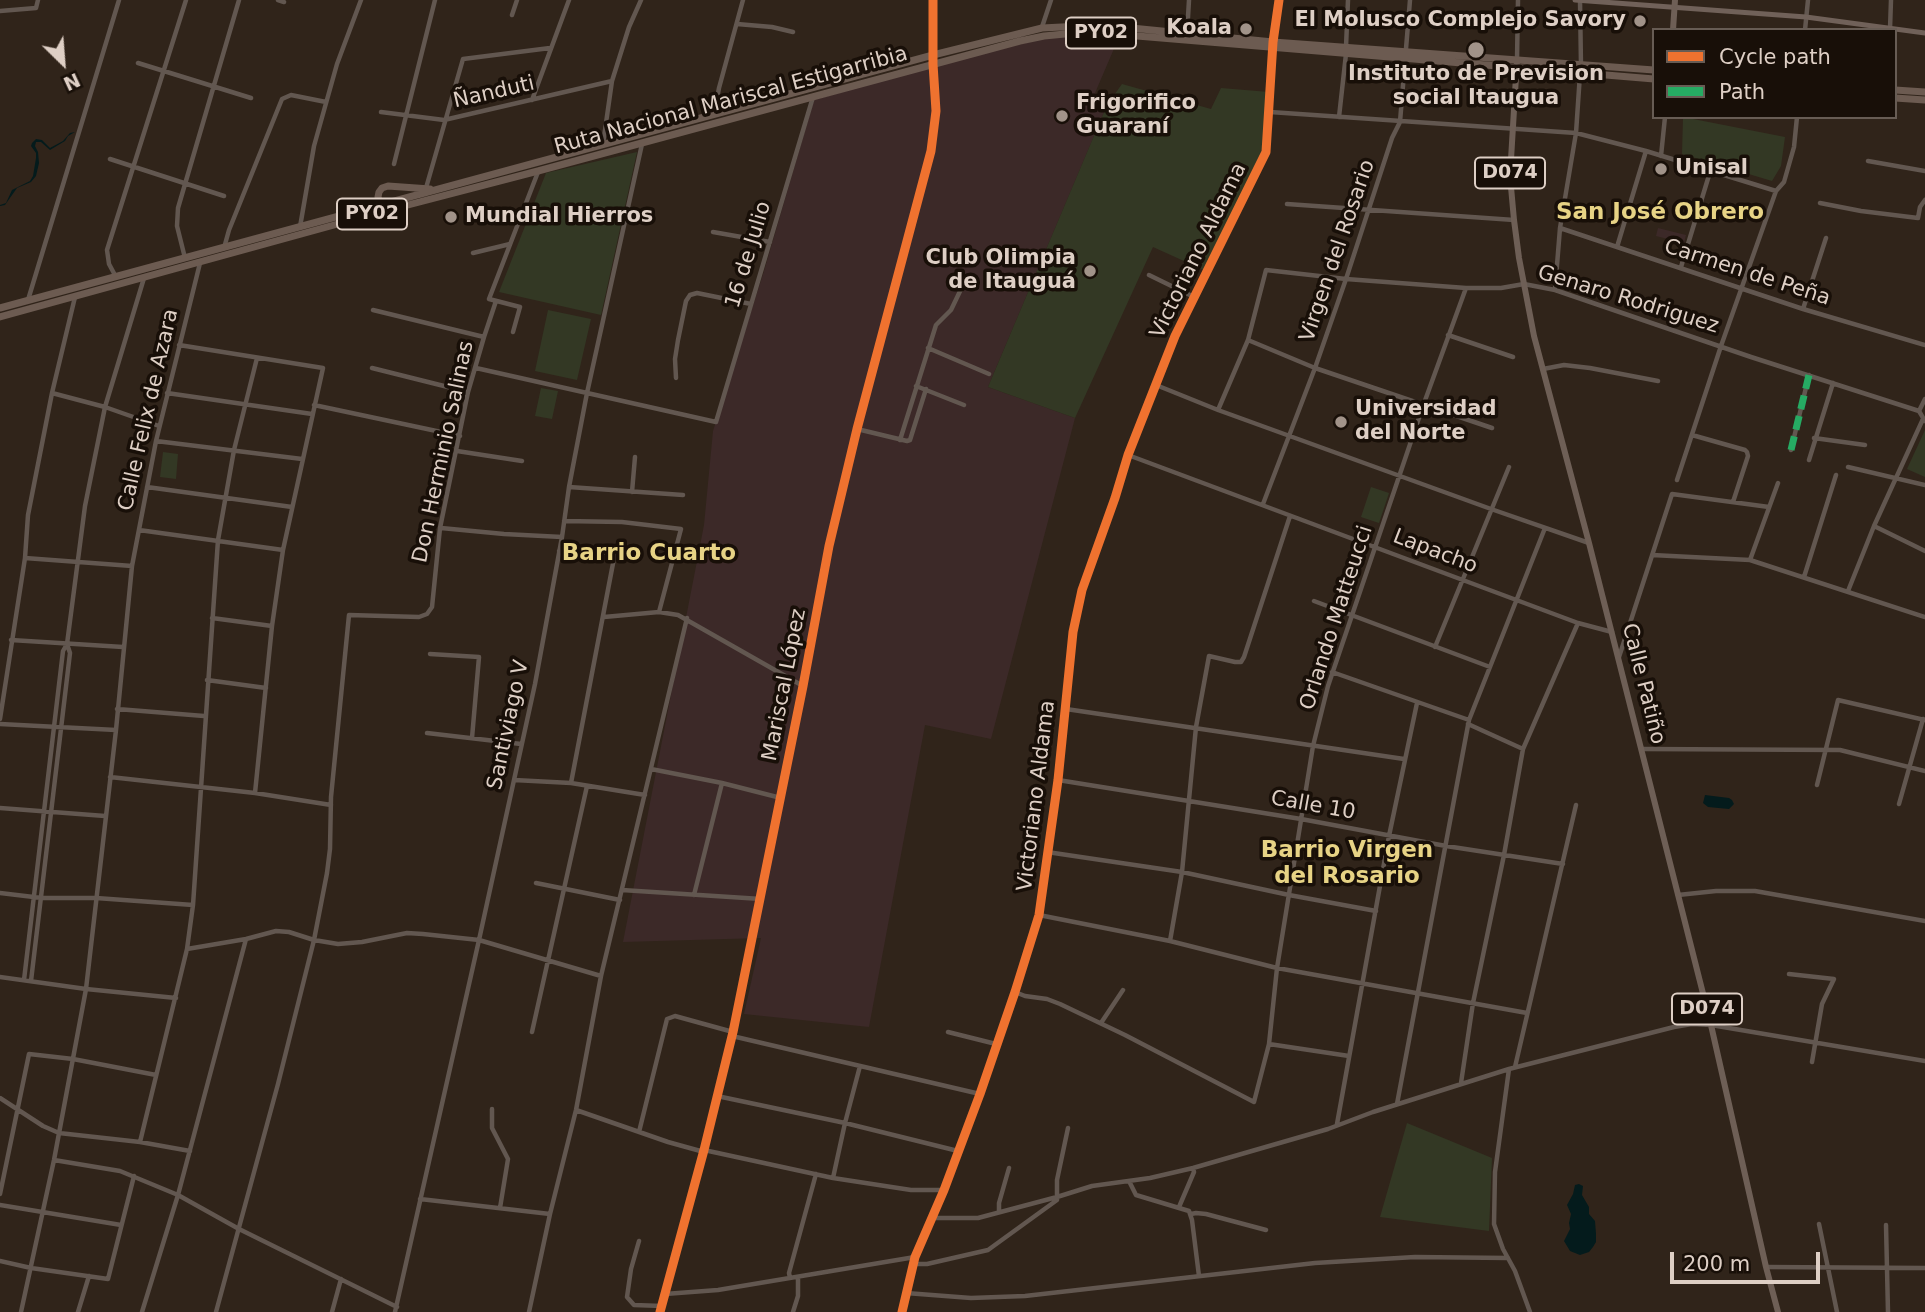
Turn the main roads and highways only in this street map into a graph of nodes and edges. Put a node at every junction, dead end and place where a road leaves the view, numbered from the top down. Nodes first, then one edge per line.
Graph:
1 (1675, 4) edge
2 (1673, 28) edge
3 (1187, 37) junction
4 (1517, 64) junction
5 (1581, 70) junction
6 (1652, 71) edge
7 (1652, 79) edge
8 (1897, 90) edge
9 (1925, 92) edge
10 (1897, 98) edge
11 (1925, 100) edge
12 (438, 190) junction
13 (382, 208) junction
14 (0, 308) edge
15 (0, 317) edge
16 (1778, 1312) edge

1 - 2 main road
3 - 4 highway, Ruta Nacional Mariscal Estigarribia / PY02
3 - 12 highway, Ruta Nacional Mariscal Estigarribia / PY02
3 - 13 highway, Ruta Nacional Mariscal Estigarribia / PY02
4 - 5 highway, Ruta Nacional Mariscal Estigarribia / PY02
4 - 16 main road, Calle Patiño / D074
5 - 6 highway, Ruta Nacional Mariscal Estigarribia / PY02
5 - 7 highway, Ruta Nacional Mariscal Estigarribia / PY02
8 - 9 highway
10 - 11 highway
12 - 13 highway, Ruta Nacional Mariscal Estigarribia / PY02
12 - 13 highway
13 - 14 highway, Ruta Nacional Mariscal Estigarribia / PY02
13 - 15 highway, Ruta Nacional Mariscal Estigarribia / PY02

